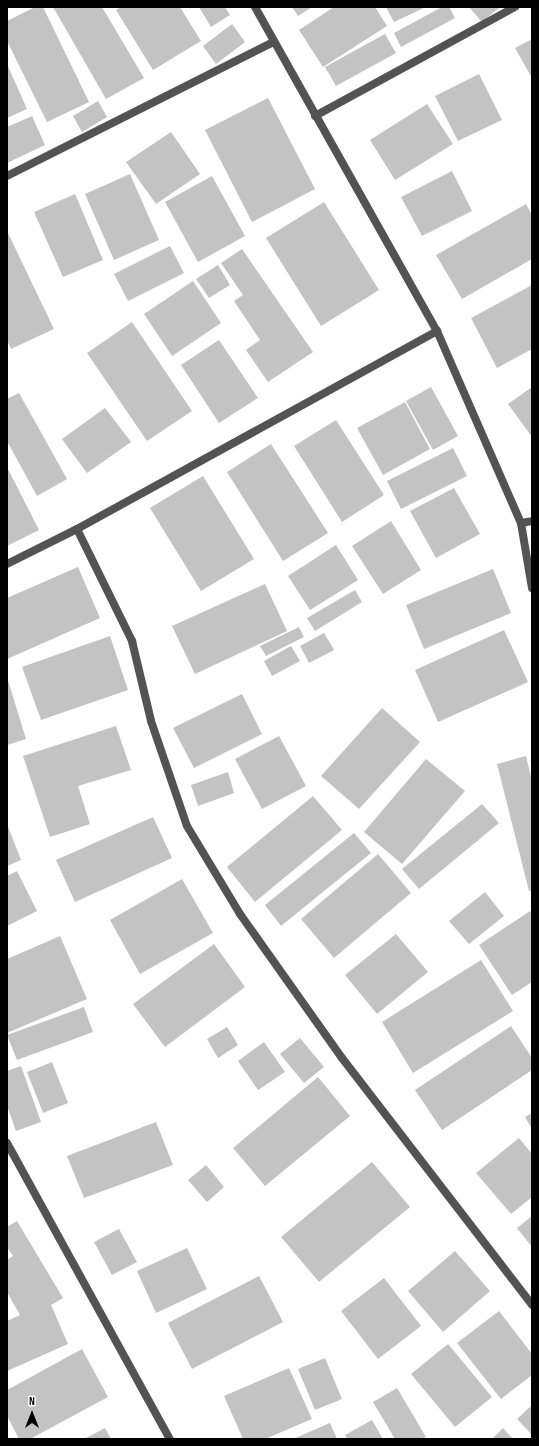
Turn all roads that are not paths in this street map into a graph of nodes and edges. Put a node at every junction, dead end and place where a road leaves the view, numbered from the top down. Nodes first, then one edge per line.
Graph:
1 (256, 7) edge
2 (515, 7) edge
3 (273, 42) junction
4 (315, 116) junction
5 (7, 176) edge
6 (438, 331) junction
7 (532, 521) edge
8 (522, 523) junction
9 (77, 529) junction
10 (7, 564) edge
11 (532, 588) edge
12 (7, 1143) edge
13 (532, 1305) edge
14 (170, 1439) edge

1 - 3 street
2 - 4 street
3 - 4 street
3 - 5 street
4 - 6 street
6 - 8 street
6 - 9 street
7 - 8 street
8 - 11 street
9 - 10 street
9 - 13 street
12 - 14 street

